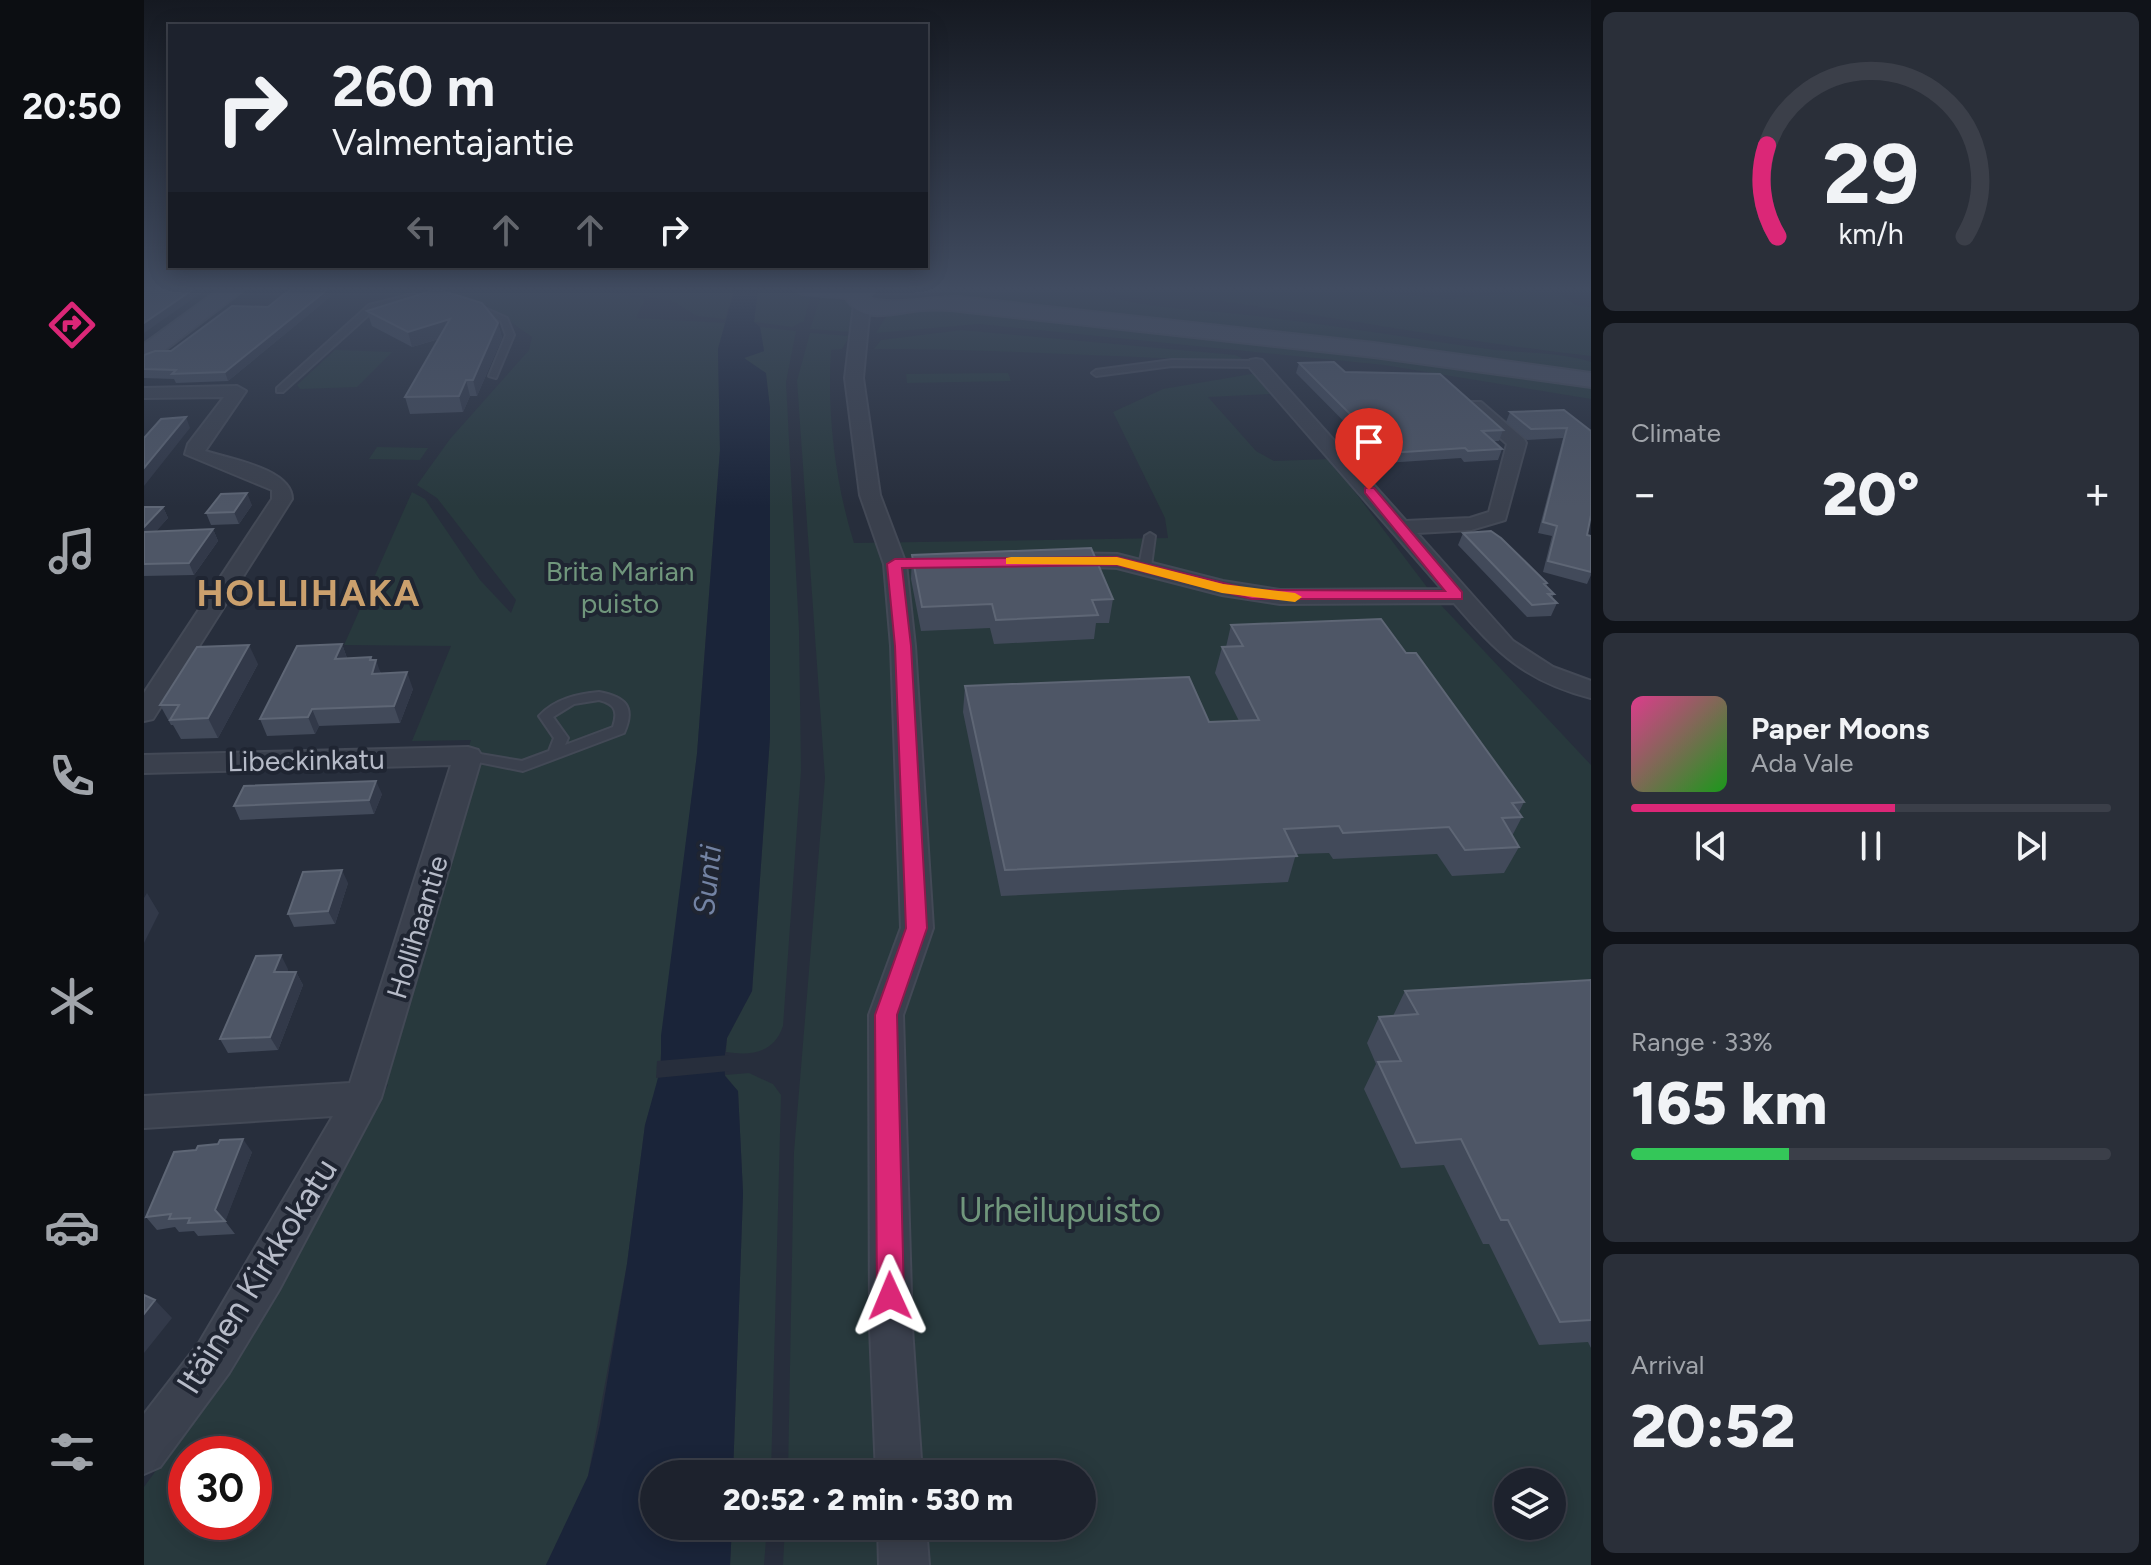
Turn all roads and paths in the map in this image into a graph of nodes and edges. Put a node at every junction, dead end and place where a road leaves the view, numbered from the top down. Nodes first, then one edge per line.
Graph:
1 (312, 361) edge
2 (499, 361) edge
3 (856, 361) edge
4 (1458, 361) edge
5 (1256, 364) joint
6 (1096, 373) dead end
7 (493, 376) dead end
8 (1591, 380) edge
9 (280, 390) dead end
10 (144, 393) edge
11 (1463, 396) edge
12 (1401, 528) junction
13 (1150, 536) dead end
14 (1031, 561) edge
15 (1145, 566) junction
16 (1456, 596) junction
17 (1591, 690) edge
18 (144, 713) edge
19 (555, 753) junction
20 (468, 756) junction
21 (144, 764) edge
22 (363, 1098) junction
23 (144, 1112) edge
24 (144, 1451) edge
25 (898, 1460) edge
26 (903, 1540) edge
27 (904, 1565) edge

1 - 9 lane
2 - 7 lane
3 - 25 street
4 - 8 main road
5 - 6 lane
5 - 12 street
10 - 18 street
11 - 12 street
12 - 16 street
13 - 15 lane
14 - 15 street
15 - 16 street
16 - 17 street
19 - 19 lane
19 - 20 lane
20 - 21 street, Libeckinkatu
20 - 22 street, Hollihaantie
22 - 23 street
22 - 24 street, Itäinen Kirkkokatu
26 - 27 street

